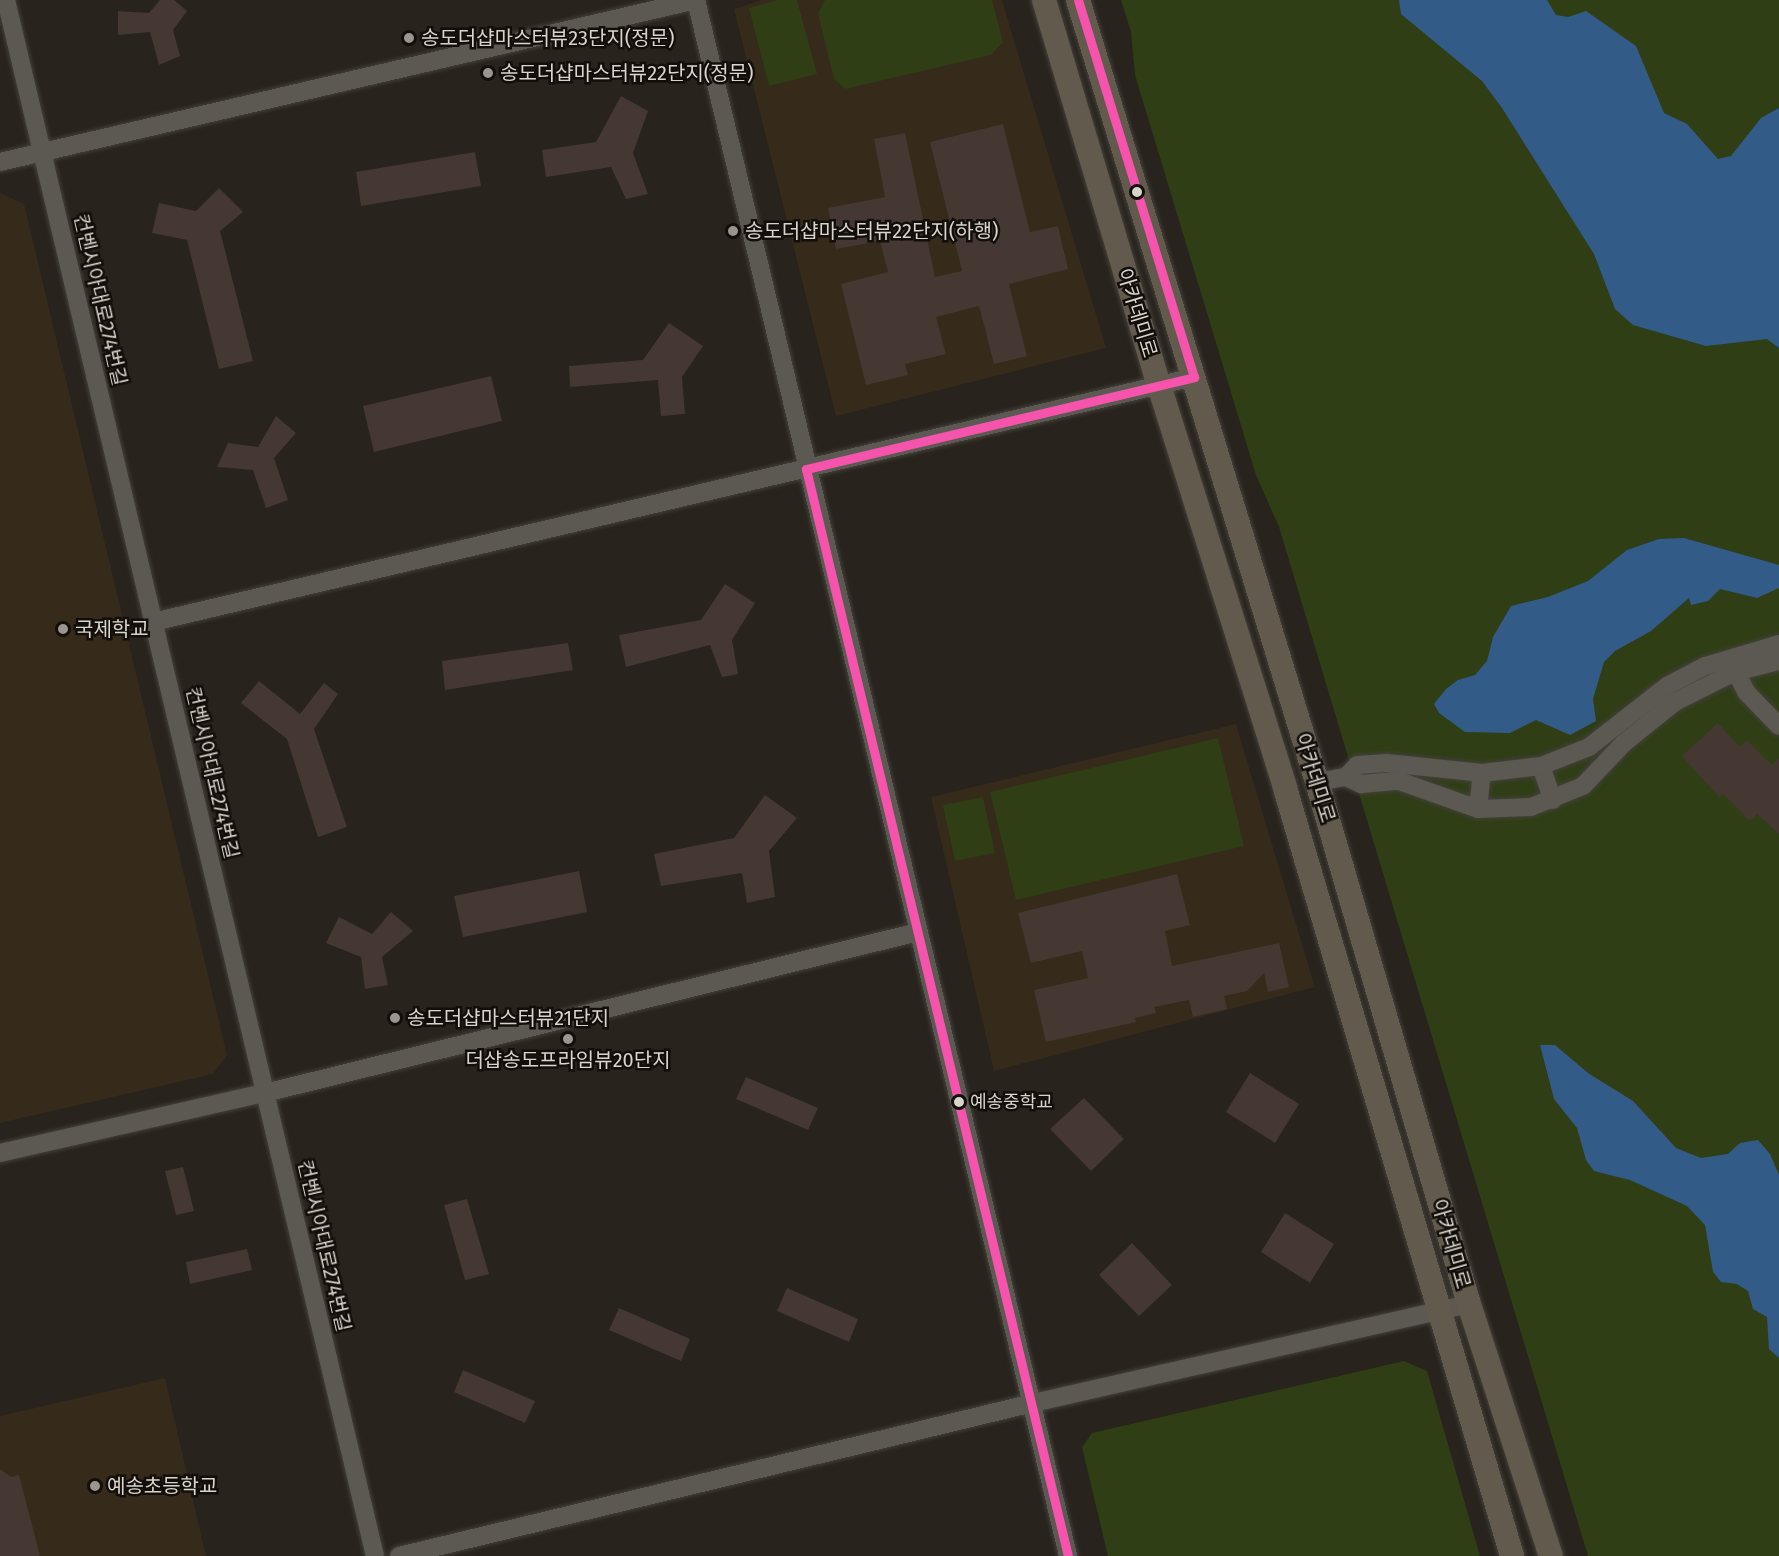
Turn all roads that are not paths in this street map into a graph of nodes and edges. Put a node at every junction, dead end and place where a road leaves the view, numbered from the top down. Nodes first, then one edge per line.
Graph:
1 (6, 0) edge
2 (696, 0) edge
3 (1044, 0) edge
4 (1078, 0) edge
5 (42, 153) junction
6 (0, 162) edge
7 (1194, 377) junction
8 (1159, 385) junction
9 (806, 469) junction
10 (153, 622) junction
11 (1779, 644) edge
12 (1779, 661) edge
13 (1732, 665) junction
14 (1779, 726) edge
15 (1541, 766) junction
16 (1482, 773) junction
17 (1346, 777) junction
18 (1317, 782) junction
19 (1553, 800) junction
20 (1478, 809) junction
21 (918, 932) junction
22 (265, 1093) junction
23 (0, 1153) edge
24 (1469, 1304) junction
25 (1439, 1310) junction
26 (1033, 1403) junction
27 (375, 1556) edge
28 (399, 1556) edge
29 (1068, 1556) edge
30 (1512, 1556) edge
31 (1551, 1556) edge

1 - 5 street, 컨벤시아대로274번길
2 - 5 street
2 - 9 street
3 - 8 main road, 아카데미로
4 - 7 main road, 아카데미로
5 - 6 street
5 - 10 street, 컨벤시아대로274번길
7 - 8 street
7 - 18 main road, 아카데미로
8 - 9 street
8 - 25 main road, 아카데미로
9 - 10 street
9 - 21 street
10 - 22 street, 컨벤시아대로274번길
11 - 13 street
12 - 13 street
13 - 14 street
13 - 15 street
13 - 19 street
15 - 16 street
15 - 19 street
16 - 17 street
16 - 20 street
17 - 18 street
17 - 20 street
18 - 24 main road, 아카데미로
19 - 20 street
21 - 22 street
21 - 26 street
22 - 23 street
22 - 27 street, 컨벤시아대로274번길
24 - 25 street
24 - 31 main road, 아카데미로
25 - 26 street
25 - 30 main road, 아카데미로
26 - 28 street
26 - 29 street

